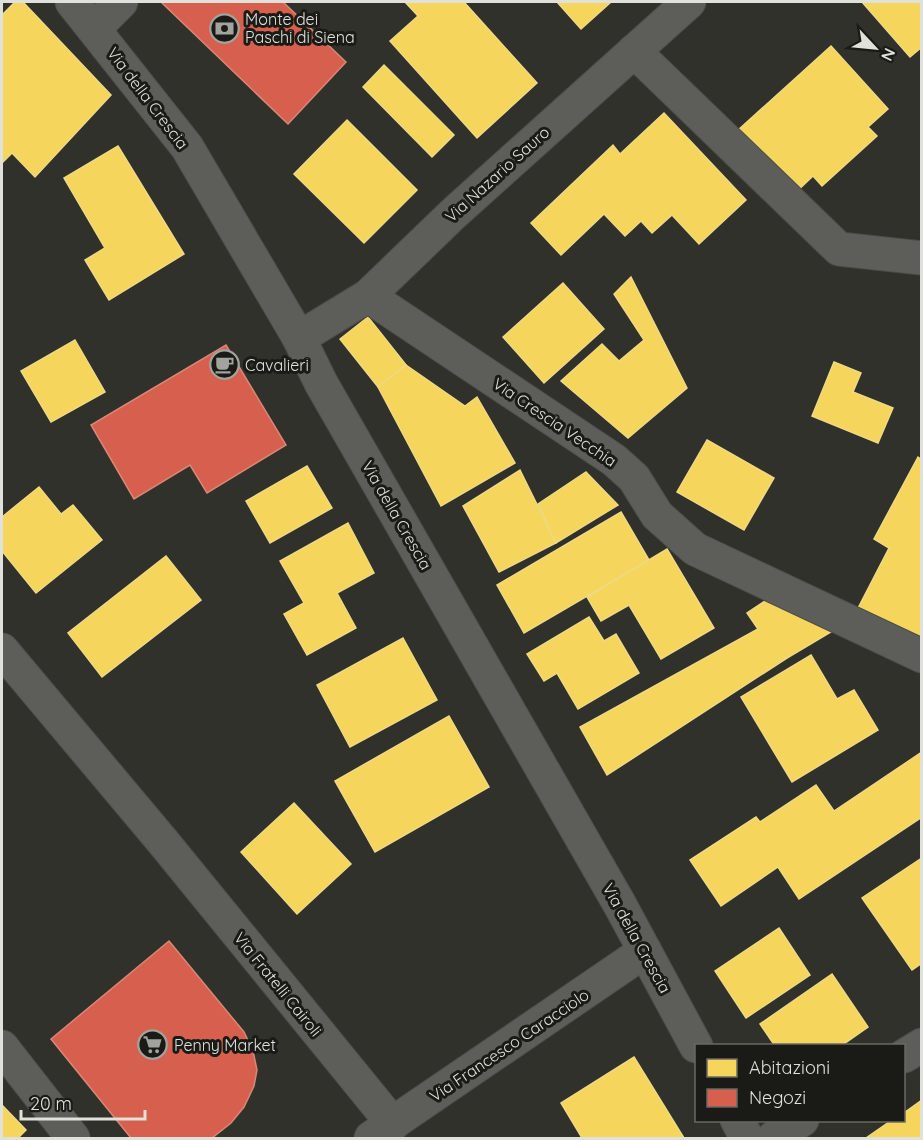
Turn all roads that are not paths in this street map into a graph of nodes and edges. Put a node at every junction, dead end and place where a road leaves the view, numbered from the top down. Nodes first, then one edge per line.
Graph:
1 (72, 2) edge
2 (121, 2) edge
3 (689, 2) edge
4 (95, 28) junction
5 (634, 51) junction
6 (921, 258) edge
7 (368, 296) junction
8 (299, 338) junction
9 (2, 650) edge
10 (921, 656) edge
11 (645, 951) junction
12 (695, 1044) edge
13 (921, 1045) edge
14 (2, 1047) edge
15 (905, 1055) edge
16 (738, 1122) edge
17 (799, 1122) edge
18 (382, 1131) edge
19 (73, 1138) edge
20 (747, 1138) edge
21 (773, 1138) edge

1 - 4 street, Via della Crescia
2 - 4 street
3 - 5 street, Via Nazario Sauro
4 - 8 street, Via della Crescia
5 - 6 street
5 - 7 street, Via Nazario Sauro
7 - 8 street, Via Nazario Sauro
7 - 10 street, Via Crescia Vecchia
8 - 11 street, Via della Crescia
9 - 18 street, Via Fratelli Cairoli
11 - 12 street, Via della Crescia
11 - 18 street, Via Francesco Caracciolo
13 - 15 street
14 - 19 street
16 - 20 street
17 - 21 street

